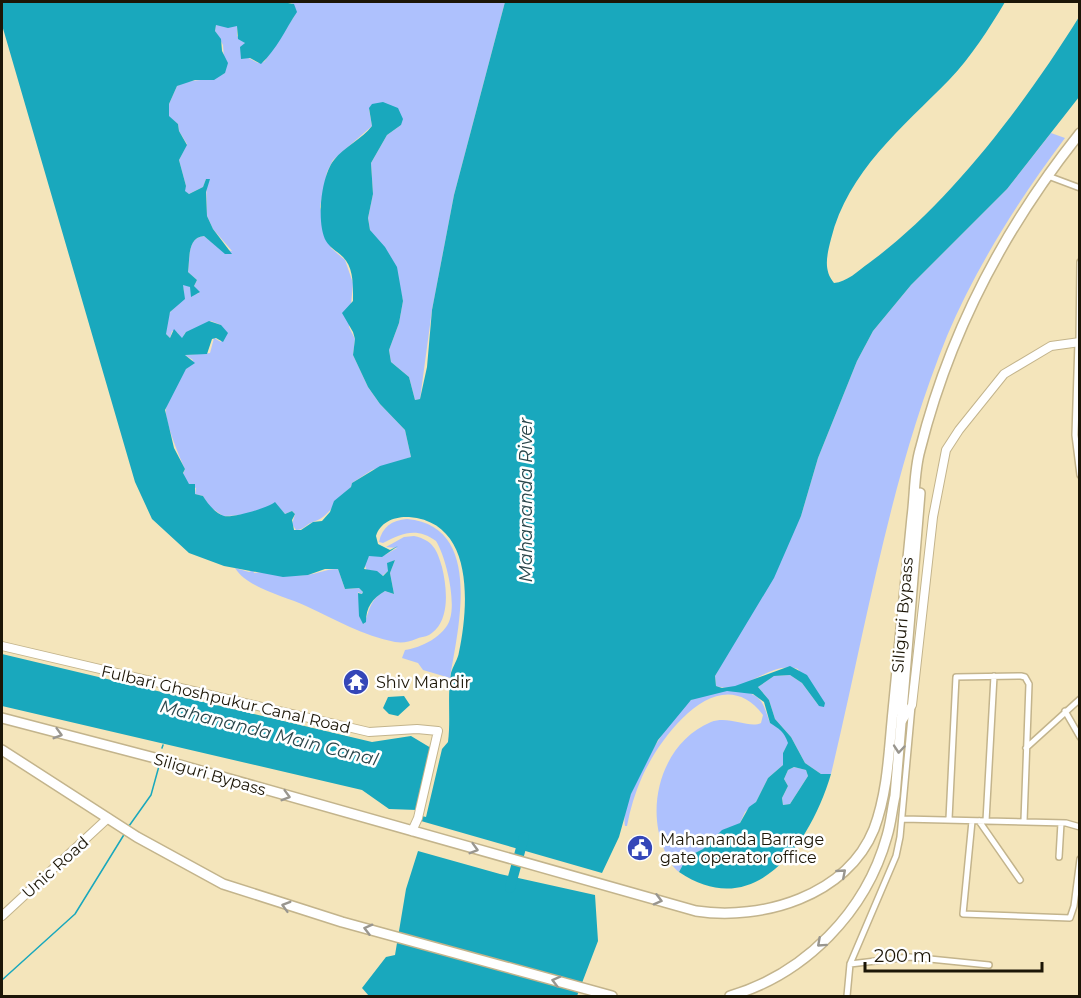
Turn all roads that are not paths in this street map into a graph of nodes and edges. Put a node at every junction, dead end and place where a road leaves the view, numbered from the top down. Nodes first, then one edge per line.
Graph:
1 (1080, 133) edge
2 (1046, 175) junction
3 (1080, 188) edge
4 (1080, 265) edge
5 (1079, 342) edge
6 (930, 416) junction
7 (1077, 435) edge
8 (1080, 475) edge
9 (2, 646) edge
10 (994, 676) junction
11 (1080, 699) edge
12 (912, 705) junction
13 (1065, 711) junction
14 (2, 718) edge
15 (902, 721) junction
16 (1080, 738) edge
17 (1026, 748) junction
18 (2, 750) edge
19 (903, 819) junction
20 (949, 819) junction
21 (111, 821) junction
22 (972, 821) junction
23 (979, 821) junction
24 (986, 822) junction
25 (1024, 822) junction
26 (1061, 823) junction
27 (1080, 826) edge
28 (414, 832) junction
29 (1059, 857) dead end
30 (1080, 859) edge
31 (1020, 880) dead end
32 (2, 916) edge
33 (850, 964) junction
34 (989, 965) dead end
35 (612, 996) edge
36 (730, 996) edge
37 (847, 996) edge

1 - 2 highway, Siliguri Bypass
2 - 3 street
2 - 6 highway, Siliguri Bypass
4 - 5 street
5 - 7 street
5 - 12 main road
6 - 15 highway
28 -> 6 highway, Siliguri Bypass
7 - 8 street
9 - 28 main road, Fulbari Ghoshpukur Canal Road
10 - 17 street
10 - 20 street
10 - 24 street
11 - 13 street
12 - 15 main road
12 - 19 street
13 - 16 street
13 - 17 street
14 -> 28 highway, Siliguri Bypass
15 -> 36 highway
17 - 25 street
18 - 21 highway
19 - 20 street
19 - 33 street
20 - 22 street
21 - 32 main road, Unic Road
35 -> 21 highway
22 - 23 street
22 - 30 street
23 - 24 street
23 - 31 street
24 - 25 street
25 - 26 street
26 - 27 street
26 - 29 street
33 - 34 street
33 - 37 street

